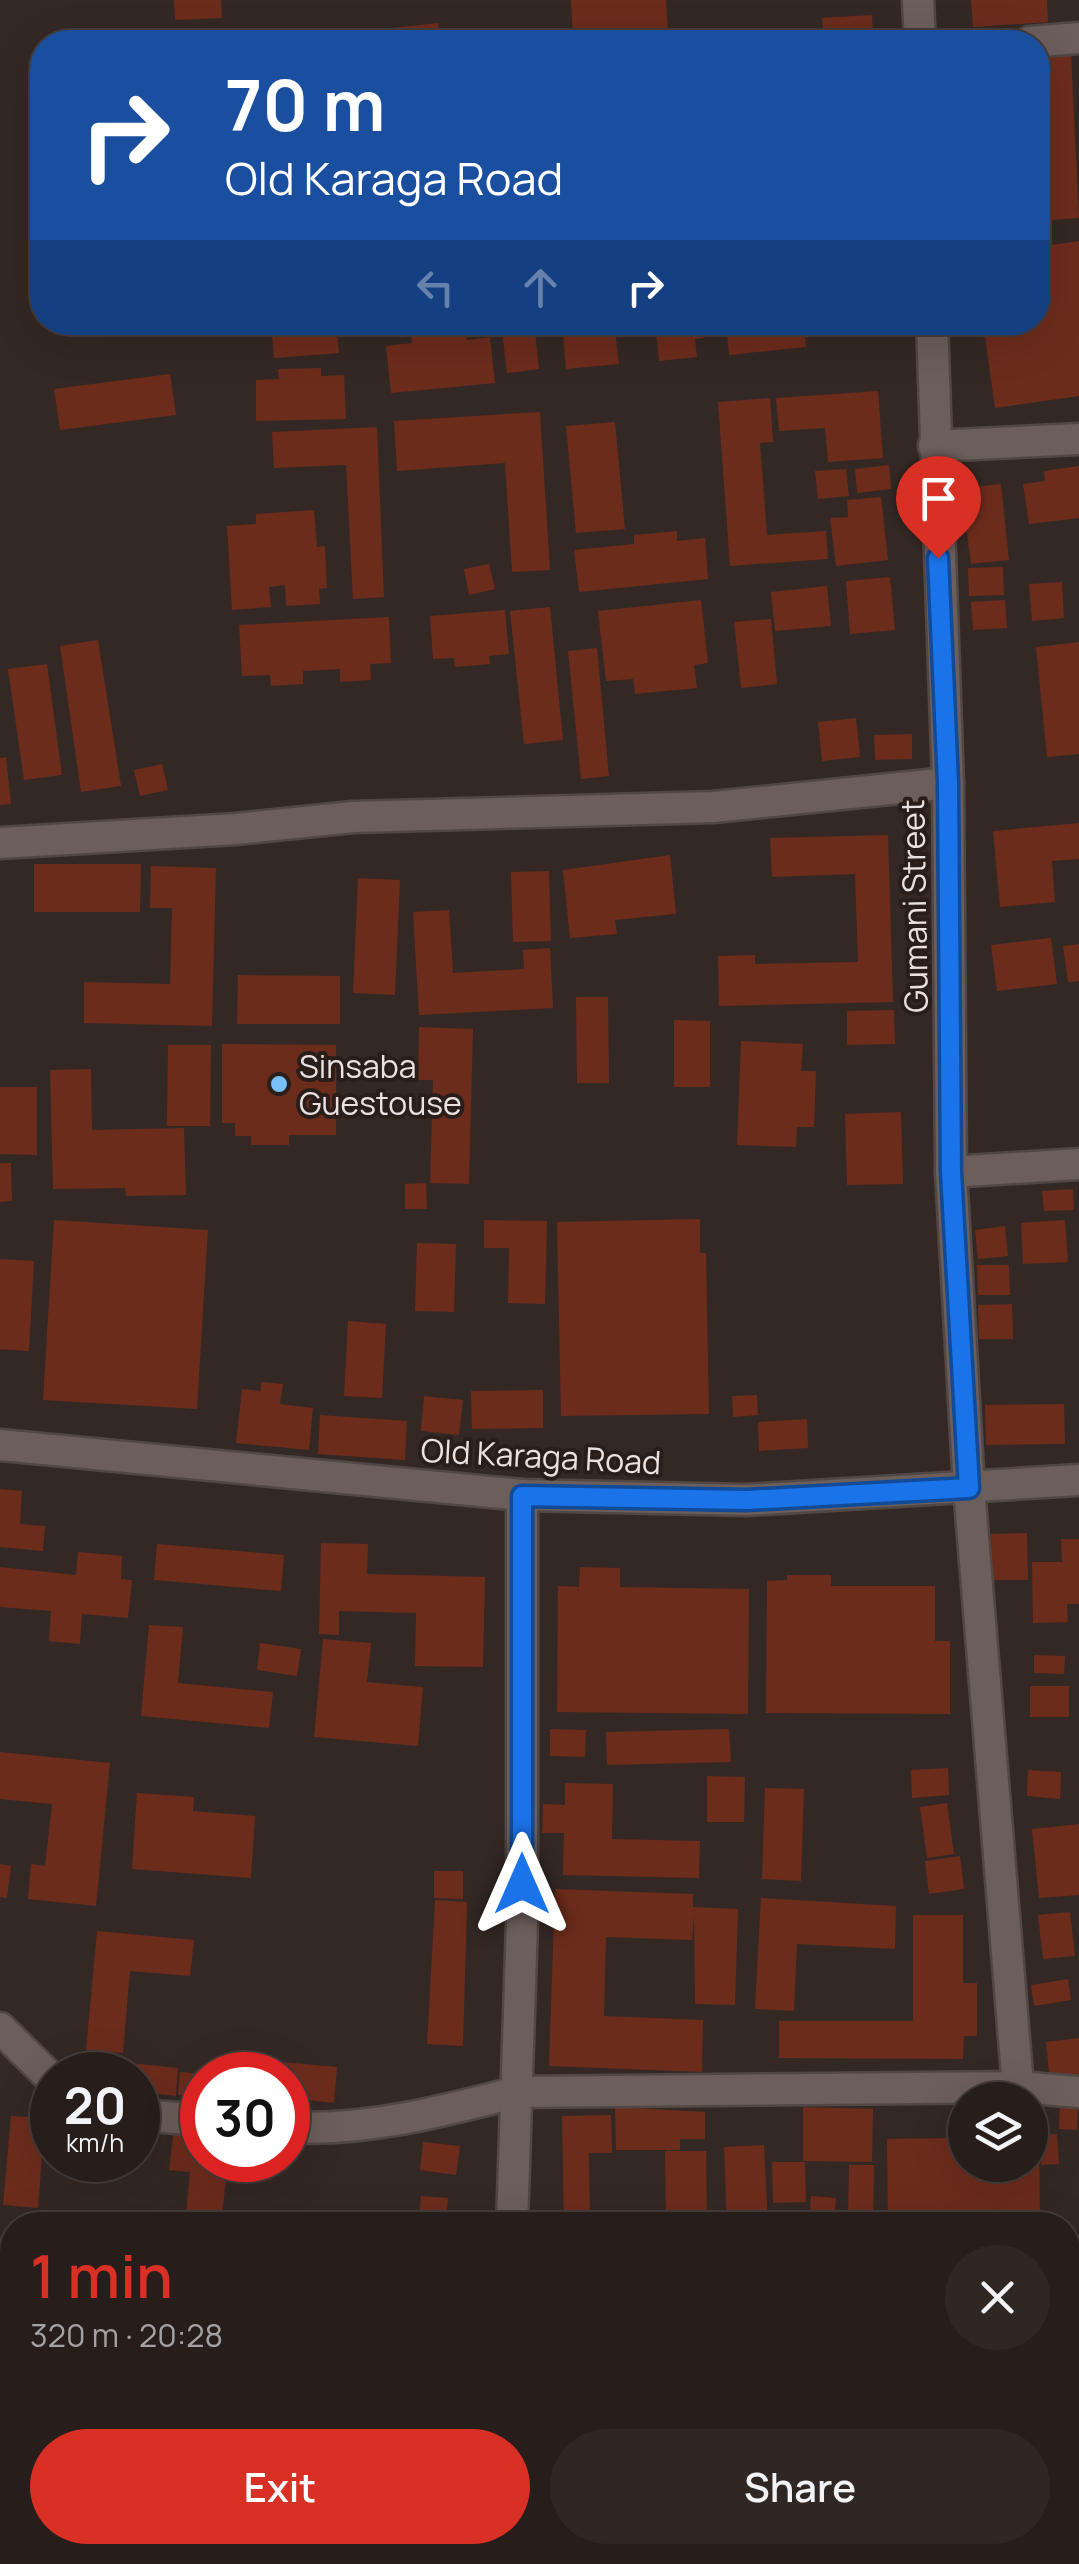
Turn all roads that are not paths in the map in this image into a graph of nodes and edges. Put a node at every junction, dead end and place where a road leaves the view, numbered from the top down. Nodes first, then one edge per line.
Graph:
1 (918, 0) edge
2 (919, 30) edge
3 (1079, 38) edge
4 (1050, 40) edge
5 (932, 335) edge
6 (1079, 439) edge
7 (934, 446) junction
8 (948, 783) junction
9 (0, 842) edge
10 (1079, 1164) edge
11 (951, 1172) junction
12 (0, 1446) edge
13 (1079, 1480) edge
14 (969, 1488) junction
15 (522, 1496) junction
16 (0, 2028) edge
17 (30, 2057) edge
18 (1018, 2082) edge
19 (948, 2089) edge
20 (1048, 2090) edge
21 (518, 2092) junction
22 (1079, 2092) edge
23 (310, 2128) edge
24 (513, 2212) edge

1 - 2 street
3 - 4 street
5 - 7 street, Gumani Street
6 - 7 street
7 - 8 street, Gumani Street
8 - 9 street
8 - 11 street, Gumani Street
10 - 11 street
11 - 14 street, Gumani Street
12 - 15 street, Old Karaga Road
13 - 14 street, Old Karaga Road
14 - 15 street, Old Karaga Road
14 - 18 street, Gumani Street
15 - 21 street
16 - 17 street
19 - 21 street
20 - 22 street
21 - 23 street
21 - 24 street

